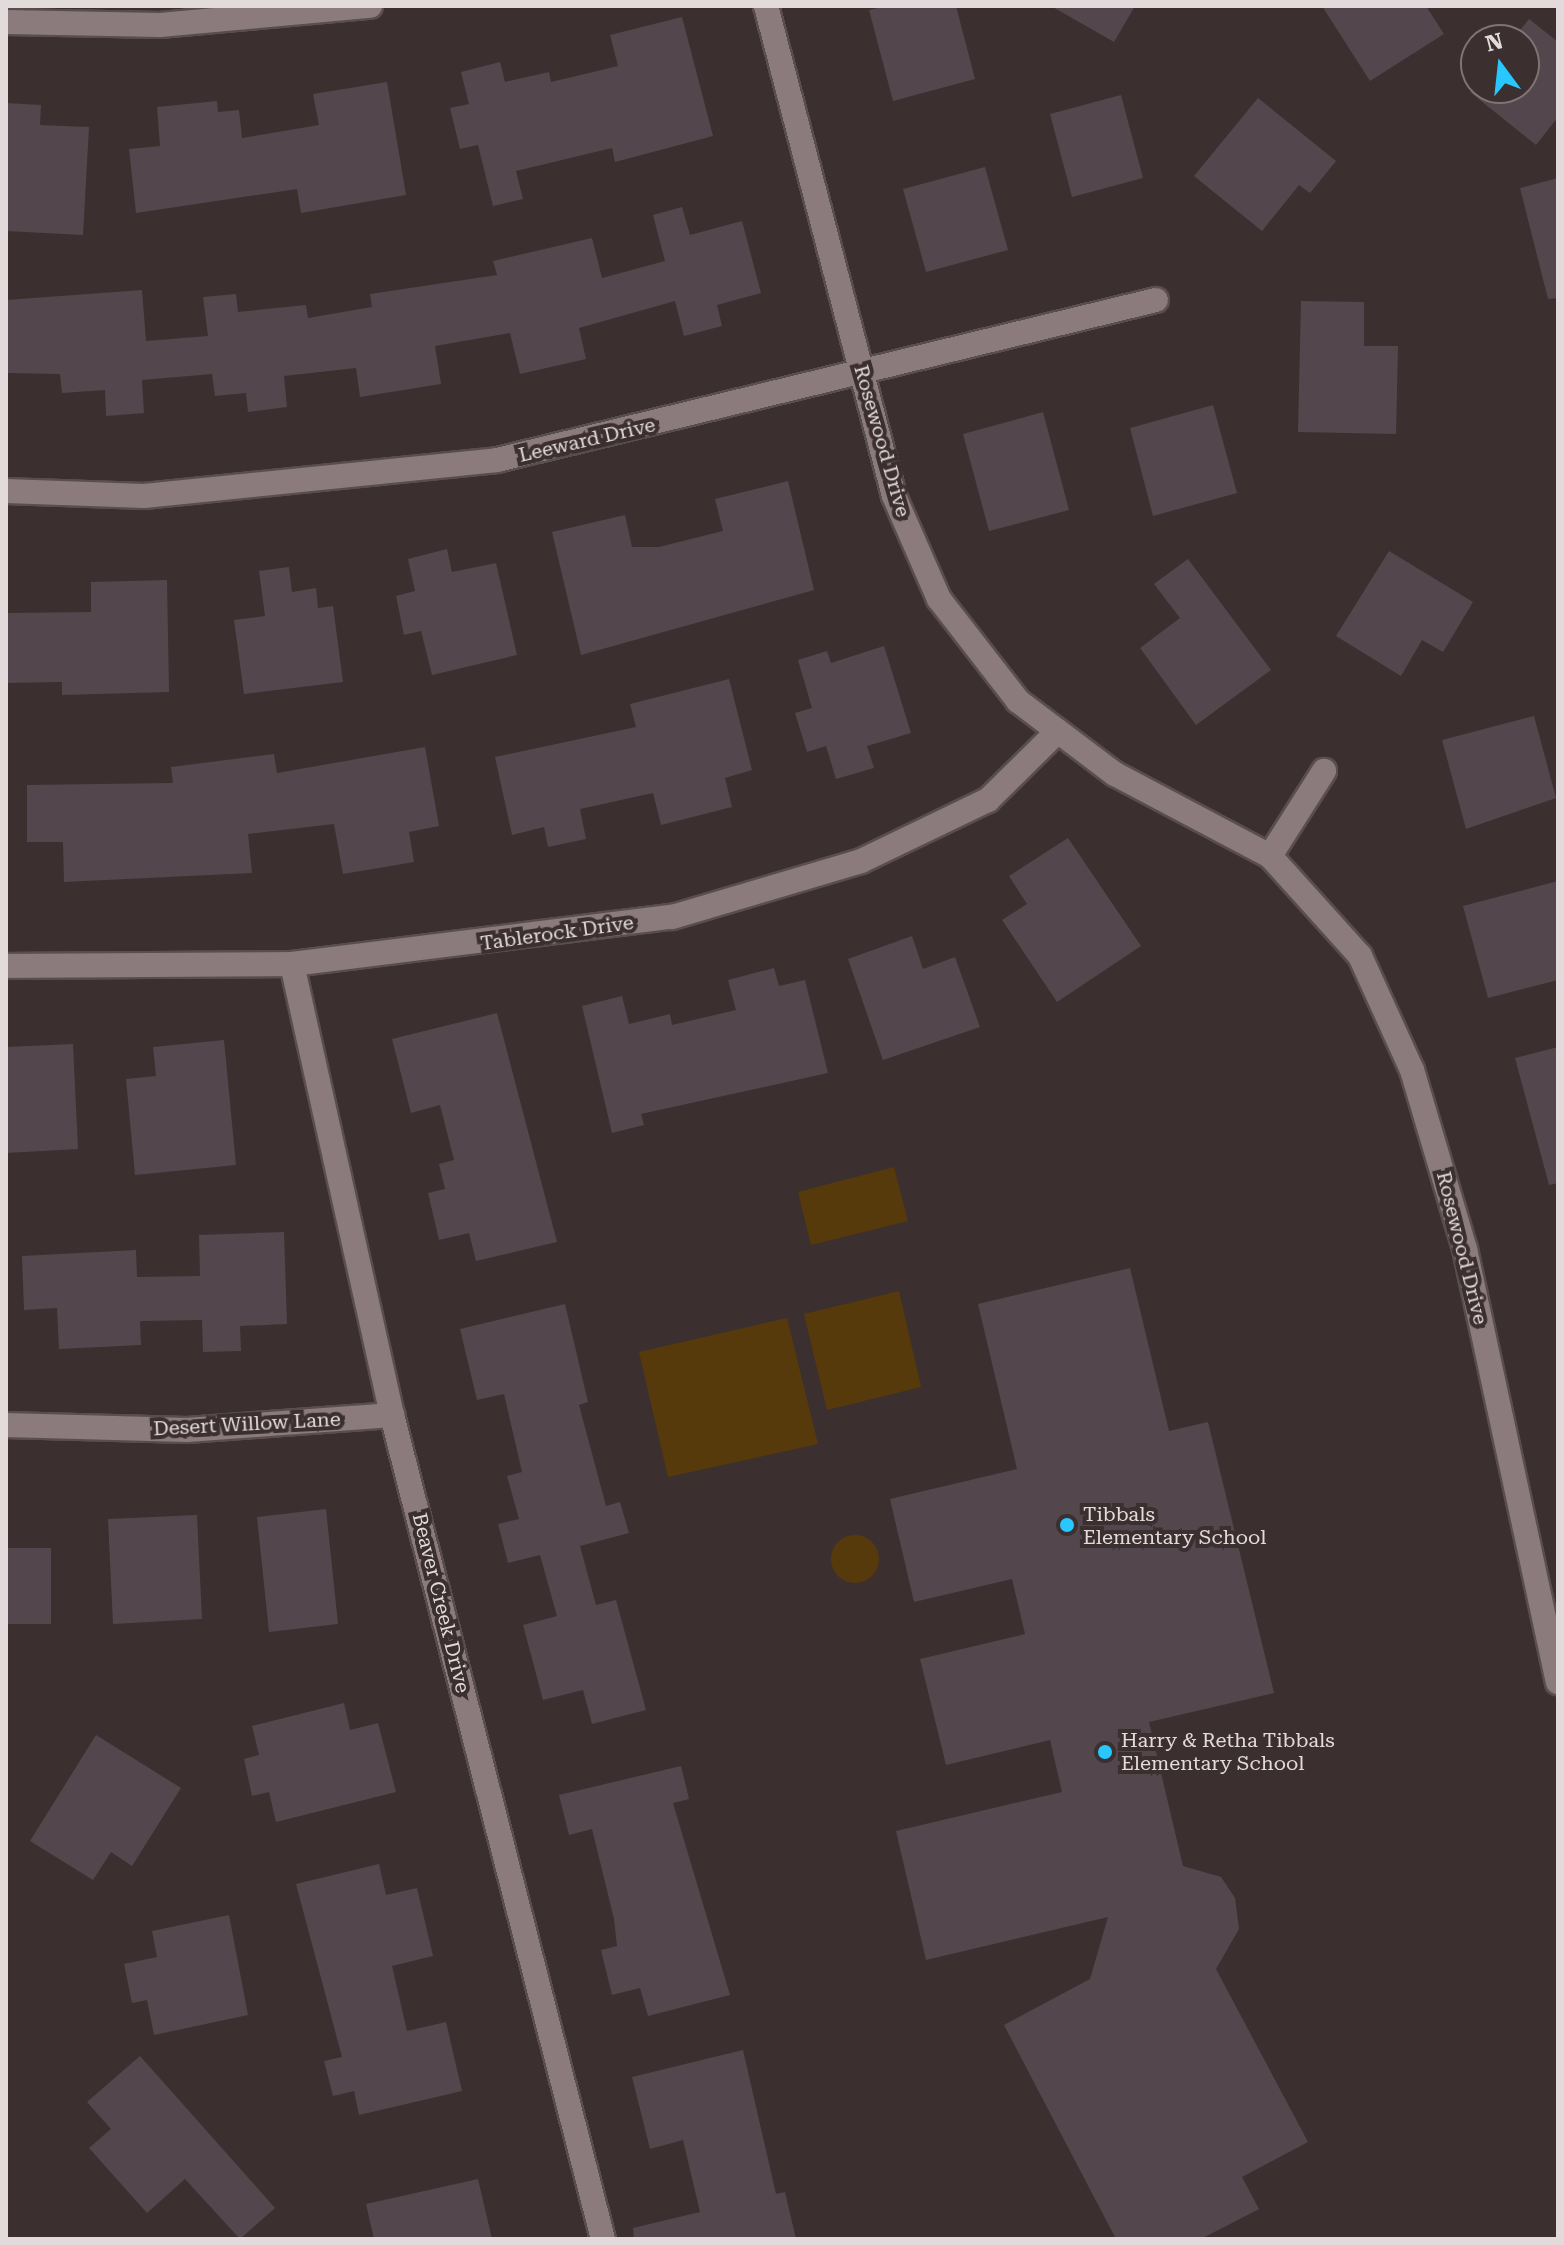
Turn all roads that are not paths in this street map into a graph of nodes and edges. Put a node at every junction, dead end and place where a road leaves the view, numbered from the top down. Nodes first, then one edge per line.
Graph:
1 (370, 6) edge
2 (766, 6) edge
3 (6, 22) edge
4 (1156, 300) dead end
5 (863, 376) junction
6 (6, 491) edge
7 (1058, 731) junction
8 (1324, 771) dead end
9 (1270, 856) junction
10 (292, 964) junction
11 (6, 966) edge
12 (392, 1415) junction
13 (6, 1425) edge
14 (1558, 1682) edge
15 (603, 2239) edge

1 - 3 street
2 - 5 street, Rosewood Drive
4 - 5 street, Leeward Drive
5 - 6 street, Leeward Drive
5 - 7 street, Rosewood Drive
7 - 9 street, Rosewood Drive
7 - 10 street, Tablerock Drive
8 - 9 street
9 - 14 street, Rosewood Drive
10 - 11 street, Tablerock Drive
10 - 12 street, Beaver Creek Drive
12 - 13 street, Desert Willow Lane
12 - 15 street, Beaver Creek Drive

